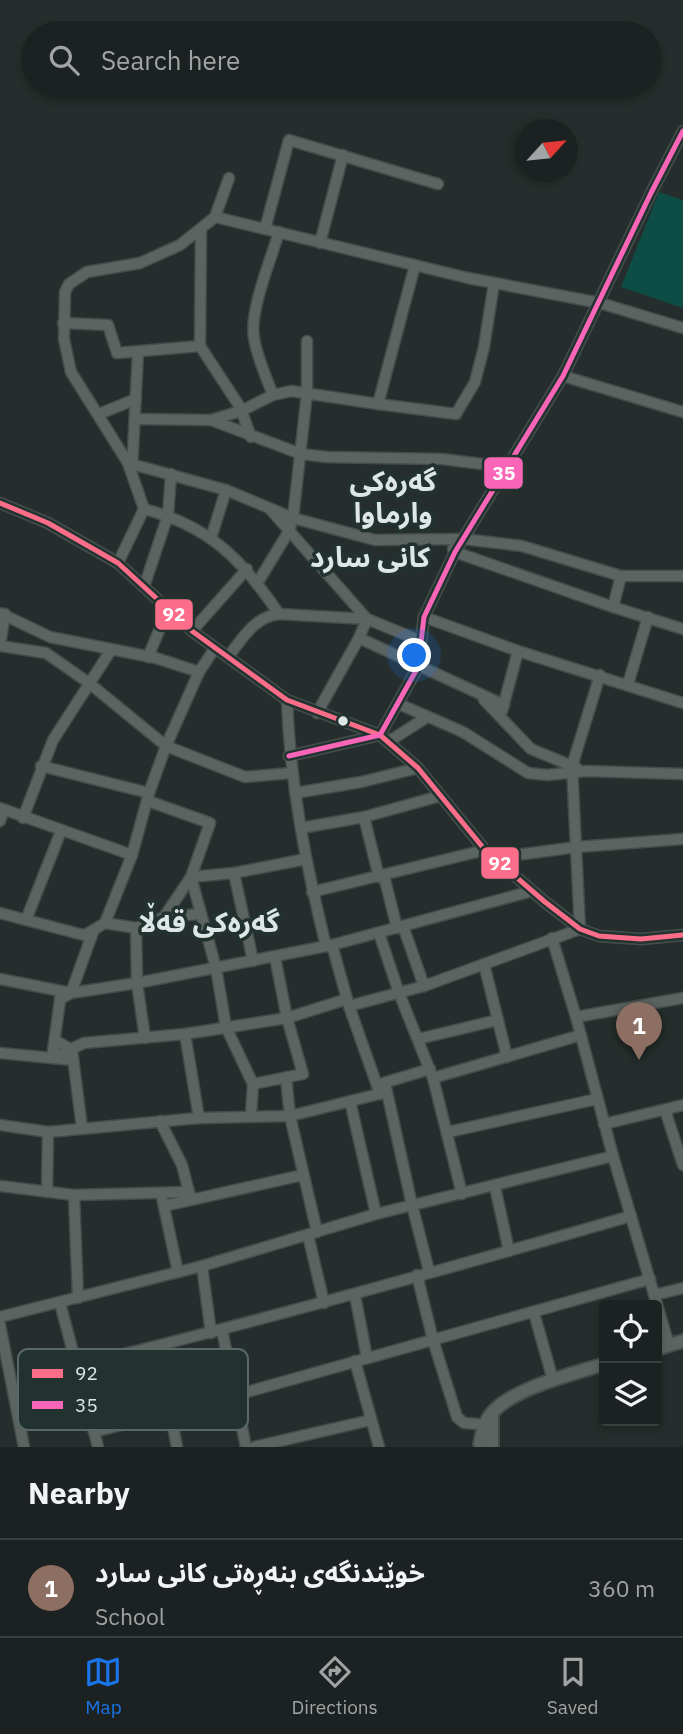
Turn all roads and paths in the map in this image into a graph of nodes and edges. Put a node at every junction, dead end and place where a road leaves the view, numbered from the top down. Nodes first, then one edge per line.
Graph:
1 (683, 131) edge
2 (343, 155) junction
3 (229, 178) dead end
4 (438, 184) dead end
5 (215, 217) junction
6 (201, 229) junction
7 (265, 229) junction
8 (279, 232) junction
9 (320, 243) junction
10 (415, 265) junction
11 (494, 283) junction
12 (600, 303) junction
13 (63, 323) junction
14 (683, 328) edge
15 (307, 341) dead end
16 (200, 346) junction
17 (138, 352) junction
18 (563, 376) junction
19 (307, 393) junction
20 (273, 395) junction
21 (136, 399) junction
22 (378, 404) junction
23 (241, 411) junction
24 (683, 412) edge
25 (99, 414) junction
26 (135, 419) junction
27 (211, 420) junction
28 (251, 436) junction
29 (302, 454) junction
30 (131, 467) junction
31 (506, 467) junction
32 (172, 474) junction
33 (226, 489) junction
34 (0, 503) edge
35 (267, 507) junction
36 (144, 509) junction
37 (168, 515) junction
38 (293, 518) junction
39 (289, 531) junction
40 (211, 538) junction
41 (463, 539) junction
42 (447, 540) junction
43 (455, 552) junction
44 (118, 563) junction
45 (247, 569) junction
46 (621, 576) junction
47 (683, 576) edge
48 (258, 582) junction
49 (144, 587) junction
50 (612, 607) junction
51 (167, 609) junction
52 (3, 614) edge
53 (279, 614) junction
54 (424, 617) junction
55 (648, 617) junction
56 (366, 619) junction
57 (683, 629) edge
58 (192, 631) junction
59 (50, 637) junction
60 (359, 638) junction
61 (421, 642) junction
62 (0, 645) edge
63 (215, 648) junction
64 (111, 650) junction
65 (519, 651) junction
66 (46, 653) junction
67 (148, 657) junction
68 (228, 657) junction
69 (418, 667) junction
70 (198, 672) junction
71 (600, 675) junction
72 (89, 683) junction
73 (628, 684) junction
74 (479, 694) junction
75 (287, 700) junction
76 (683, 703) edge
77 (399, 704) junction
78 (504, 705) junction
79 (317, 713) junction
80 (427, 717) junction
81 (500, 717) junction
82 (384, 738) junction
83 (166, 746) junction
84 (289, 757) junction
85 (41, 766) junction
86 (418, 768) junction
87 (572, 769) junction
88 (291, 773) junction
89 (683, 774) edge
90 (295, 793) junction
91 (440, 796) junction
92 (149, 797) junction
93 (2, 809) edge
94 (364, 817) junction
95 (23, 818) junction
96 (0, 821) edge
97 (301, 828) junction
98 (61, 831) junction
99 (683, 838) edge
100 (577, 847) junction
101 (485, 850) junction
102 (132, 855) junction
103 (494, 858) junction
104 (306, 859) junction
105 (234, 873) junction
106 (191, 877) junction
107 (381, 877) junction
108 (532, 891) junction
109 (312, 892) junction
110 (0, 914) edge
111 (200, 914) junction
112 (164, 917) junction
113 (26, 920) junction
114 (105, 923) junction
115 (400, 927) junction
116 (136, 928) junction
117 (580, 929) junction
118 (379, 933) junction
119 (90, 934) junction
120 (683, 935) edge
121 (552, 938) junction
122 (329, 946) junction
123 (275, 957) junction
124 (253, 961) junction
125 (484, 964) junction
126 (216, 968) junction
127 (0, 979) edge
128 (137, 982) junction
129 (424, 986) junction
130 (399, 993) junction
131 (64, 994) junction
132 (683, 998) edge
133 (348, 1003) junction
134 (576, 1017) junction
135 (287, 1018) junction
136 (498, 1020) junction
137 (226, 1027) junction
138 (185, 1034) junction
139 (581, 1035) junction
140 (145, 1038) junction
141 (418, 1039) junction
142 (55, 1040) junction
143 (0, 1053) edge
144 (73, 1055) junction
145 (507, 1057) junction
146 (52, 1058) junction
147 (431, 1074) junction
148 (286, 1077) junction
149 (253, 1084) junction
150 (380, 1090) junction
151 (597, 1099) junction
152 (351, 1101) junction
153 (683, 1105) edge
154 (665, 1110) junction
155 (251, 1115) junction
156 (290, 1116) junction
157 (198, 1118) junction
158 (160, 1121) junction
159 (0, 1125) edge
160 (604, 1125) junction
161 (82, 1129) junction
162 (48, 1132) junction
163 (448, 1132) junction
164 (613, 1156) junction
165 (683, 1165) edge
166 (303, 1175) junction
167 (0, 1186) edge
168 (495, 1187) junction
169 (47, 1192) junction
170 (186, 1192) junction
171 (161, 1193) junction
172 (462, 1194) junction
173 (74, 1195) junction
174 (412, 1205) junction
175 (164, 1206) junction
176 (376, 1214) junction
177 (631, 1216) junction
178 (312, 1234) junction
179 (509, 1251) junction
180 (202, 1266) junction
181 (429, 1271) junction
182 (178, 1272) junction
183 (417, 1275) junction
184 (650, 1279) junction
185 (683, 1288) edge
186 (355, 1295) junction
187 (654, 1295) junction
188 (78, 1298) junction
189 (60, 1303) junction
190 (324, 1303) junction
191 (534, 1313) junction
192 (0, 1317) edge
193 (0, 1325) edge
194 (217, 1331) junction
195 (433, 1340) junction
196 (683, 1341) edge
197 (2, 1342) edge
198 (663, 1347) edge
199 (72, 1349) edge
200 (145, 1349) edge
201 (222, 1349) edge
202 (367, 1358) junction
203 (355, 1361) junction
204 (599, 1366) edge
205 (553, 1380) junction
206 (248, 1392) edge
207 (18, 1418) edge
208 (371, 1420) junction
209 (102, 1430) edge
210 (94, 1432) joint
211 (483, 1440) edge
212 (98, 1447) edge
213 (254, 1447) edge
214 (379, 1447) edge

1 - 12 street
2 - 4 street
2 - 7 street
2 - 9 street
3 - 5 street
5 - 6 street
5 - 7 street
6 - 13 street
6 - 16 street
7 - 8 street
8 - 9 street
8 - 20 street
9 - 10 street
10 - 11 street
10 - 22 street
11 - 12 street
11 - 22 street
12 - 14 street
12 - 18 street
13 - 17 street
13 - 25 street
15 - 19 street
16 - 17 street
16 - 23 street
17 - 21 street
18 - 24 street
18 - 31 street
19 - 20 street
19 - 22 street
19 - 29 street
20 - 23 street
21 - 25 street
21 - 26 street
23 - 27 street
23 - 28 street
25 - 30 street
26 - 27 street
26 - 30 street
27 - 28 street
28 - 29 street
29 - 31 street
29 - 38 street
30 - 32 street
30 - 36 street
31 - 41 street
32 - 33 street
32 - 37 street
33 - 35 street
33 - 40 street
34 - 44 street
35 - 38 street
35 - 39 street
36 - 37 street
36 - 44 street
37 - 40 street
37 - 49 street
38 - 39 street
38 - 42 street
39 - 48 street
39 - 56 street
40 - 45 street
41 - 42 street
41 - 43 street
41 - 46 street
42 - 43 street
43 - 50 street
43 - 54 street
44 - 49 street
45 - 48 street
45 - 58 street
46 - 47 street
46 - 50 street
48 - 53 street
49 - 51 street
50 - 55 street
51 - 58 street
51 - 67 street
52 - 59 street
52 - 62 street
53 - 56 street
53 - 68 street
54 - 61 street
54 - 65 street
55 - 57 street
55 - 73 street
56 - 60 street
56 - 61 street
58 - 63 street
59 - 64 street
59 - 66 street
60 - 69 street
60 - 79 street
61 - 69 street
62 - 66 street
63 - 68 street
63 - 70 street
64 - 67 street
64 - 72 street
65 - 71 street
65 - 78 street
66 - 72 street
67 - 70 street
68 - 75 street
69 - 74 street
69 - 77 street
70 - 83 street
71 - 73 street
71 - 87 street
72 - 83 street
72 - 85 street
73 - 76 street
74 - 78 street
74 - 81 street
75 - 79 street
75 - 84 street
77 - 80 street
77 - 82 street
78 - 81 street
79 - 82 street
80 - 82 street
80 - 87 street
81 - 87 street
82 - 84 street
82 - 86 street
83 - 88 street
83 - 92 street
84 - 88 street
85 - 92 street
85 - 95 street
86 - 90 street
86 - 91 street
87 - 89 street
87 - 100 street
88 - 90 street
90 - 97 street
91 - 94 street
91 - 101 street
92 - 102 street
92 - 106 street
93 - 95 street
93 - 96 street
94 - 97 street
94 - 107 street
95 - 98 street
97 - 104 street
98 - 102 street
98 - 113 street
99 - 100 street
100 - 103 street
100 - 117 street
101 - 103 street
101 - 107 street
102 - 114 street
103 - 108 street
104 - 105 street
104 - 109 street
105 - 106 street
105 - 124 street
106 - 111 street
106 - 112 street
107 - 109 street
107 - 115 street
108 - 115 street
108 - 117 street
109 - 122 street
110 - 113 street
111 - 112 street
111 - 126 street
112 - 116 street
113 - 119 street
114 - 116 street
114 - 119 street
115 - 118 street
115 - 129 street
116 - 128 street
117 - 120 street
117 - 121 street
118 - 122 street
118 - 130 street
119 - 131 street
121 - 125 street
121 - 134 street
122 - 123 street
122 - 133 street
123 - 124 street
123 - 135 street
124 - 126 street
125 - 129 street
125 - 136 street
126 - 128 street
126 - 137 street
127 - 131 street
128 - 131 street
128 - 140 street
129 - 130 street
130 - 133 street
130 - 141 street
131 - 142 street
132 - 134 street
133 - 135 street
133 - 150 street
134 - 139 street
135 - 137 street
135 - 148 street
136 - 141 street
136 - 145 street
137 - 138 street
137 - 149 street
138 - 140 street
138 - 157 street
139 - 145 street
139 - 151 street
140 - 144 street
141 - 147 street
142 - 144 street
142 - 146 street
143 - 146 street
144 - 146 street
144 - 161 street
145 - 147 street
147 - 150 street
147 - 163 street
148 - 149 street
148 - 156 street
149 - 155 street
150 - 152 street
150 - 174 street
151 - 160 street
151 - 163 street
152 - 156 street
152 - 176 street
153 - 154 street
154 - 160 street
154 - 165 street
155 - 156 street
155 - 157 street
156 - 166 street
157 - 158 street
158 - 161 street
158 - 170 street
159 - 162 street
160 - 164 street
161 - 162 street
162 - 169 street
163 - 172 street
164 - 168 street
164 - 177 street
166 - 170 street
166 - 178 street
167 - 169 street
168 - 172 street
168 - 179 street
169 - 173 street
170 - 171 street
170 - 175 street
170 - 175 street
171 - 173 street
171 - 175 street
172 - 174 street
173 - 188 street
174 - 176 street
174 - 181 street
175 - 182 street
176 - 178 street
177 - 179 street
177 - 184 street
178 - 180 street
178 - 190 street
179 - 181 street
180 - 182 street
180 - 194 street
181 - 183 street
182 - 188 street
183 - 186 street
183 - 195 street
184 - 187 street
184 - 191 street
185 - 187 street
186 - 190 street
186 - 202 street
187 - 198 street
188 - 189 street
189 - 192 street
189 - 199 street
190 - 194 street
191 - 195 street
191 - 205 street
193 - 197 street
194 - 200 street
194 - 201 street
195 - 202 street
195 - 211 street
196 - 198 street
197 - 207 street
202 - 203 street
203 - 206 street
203 - 208 street
204 - 205 street
205 - 211 street
208 - 213 street
208 - 214 street
209 - 210 street
210 - 212 street

